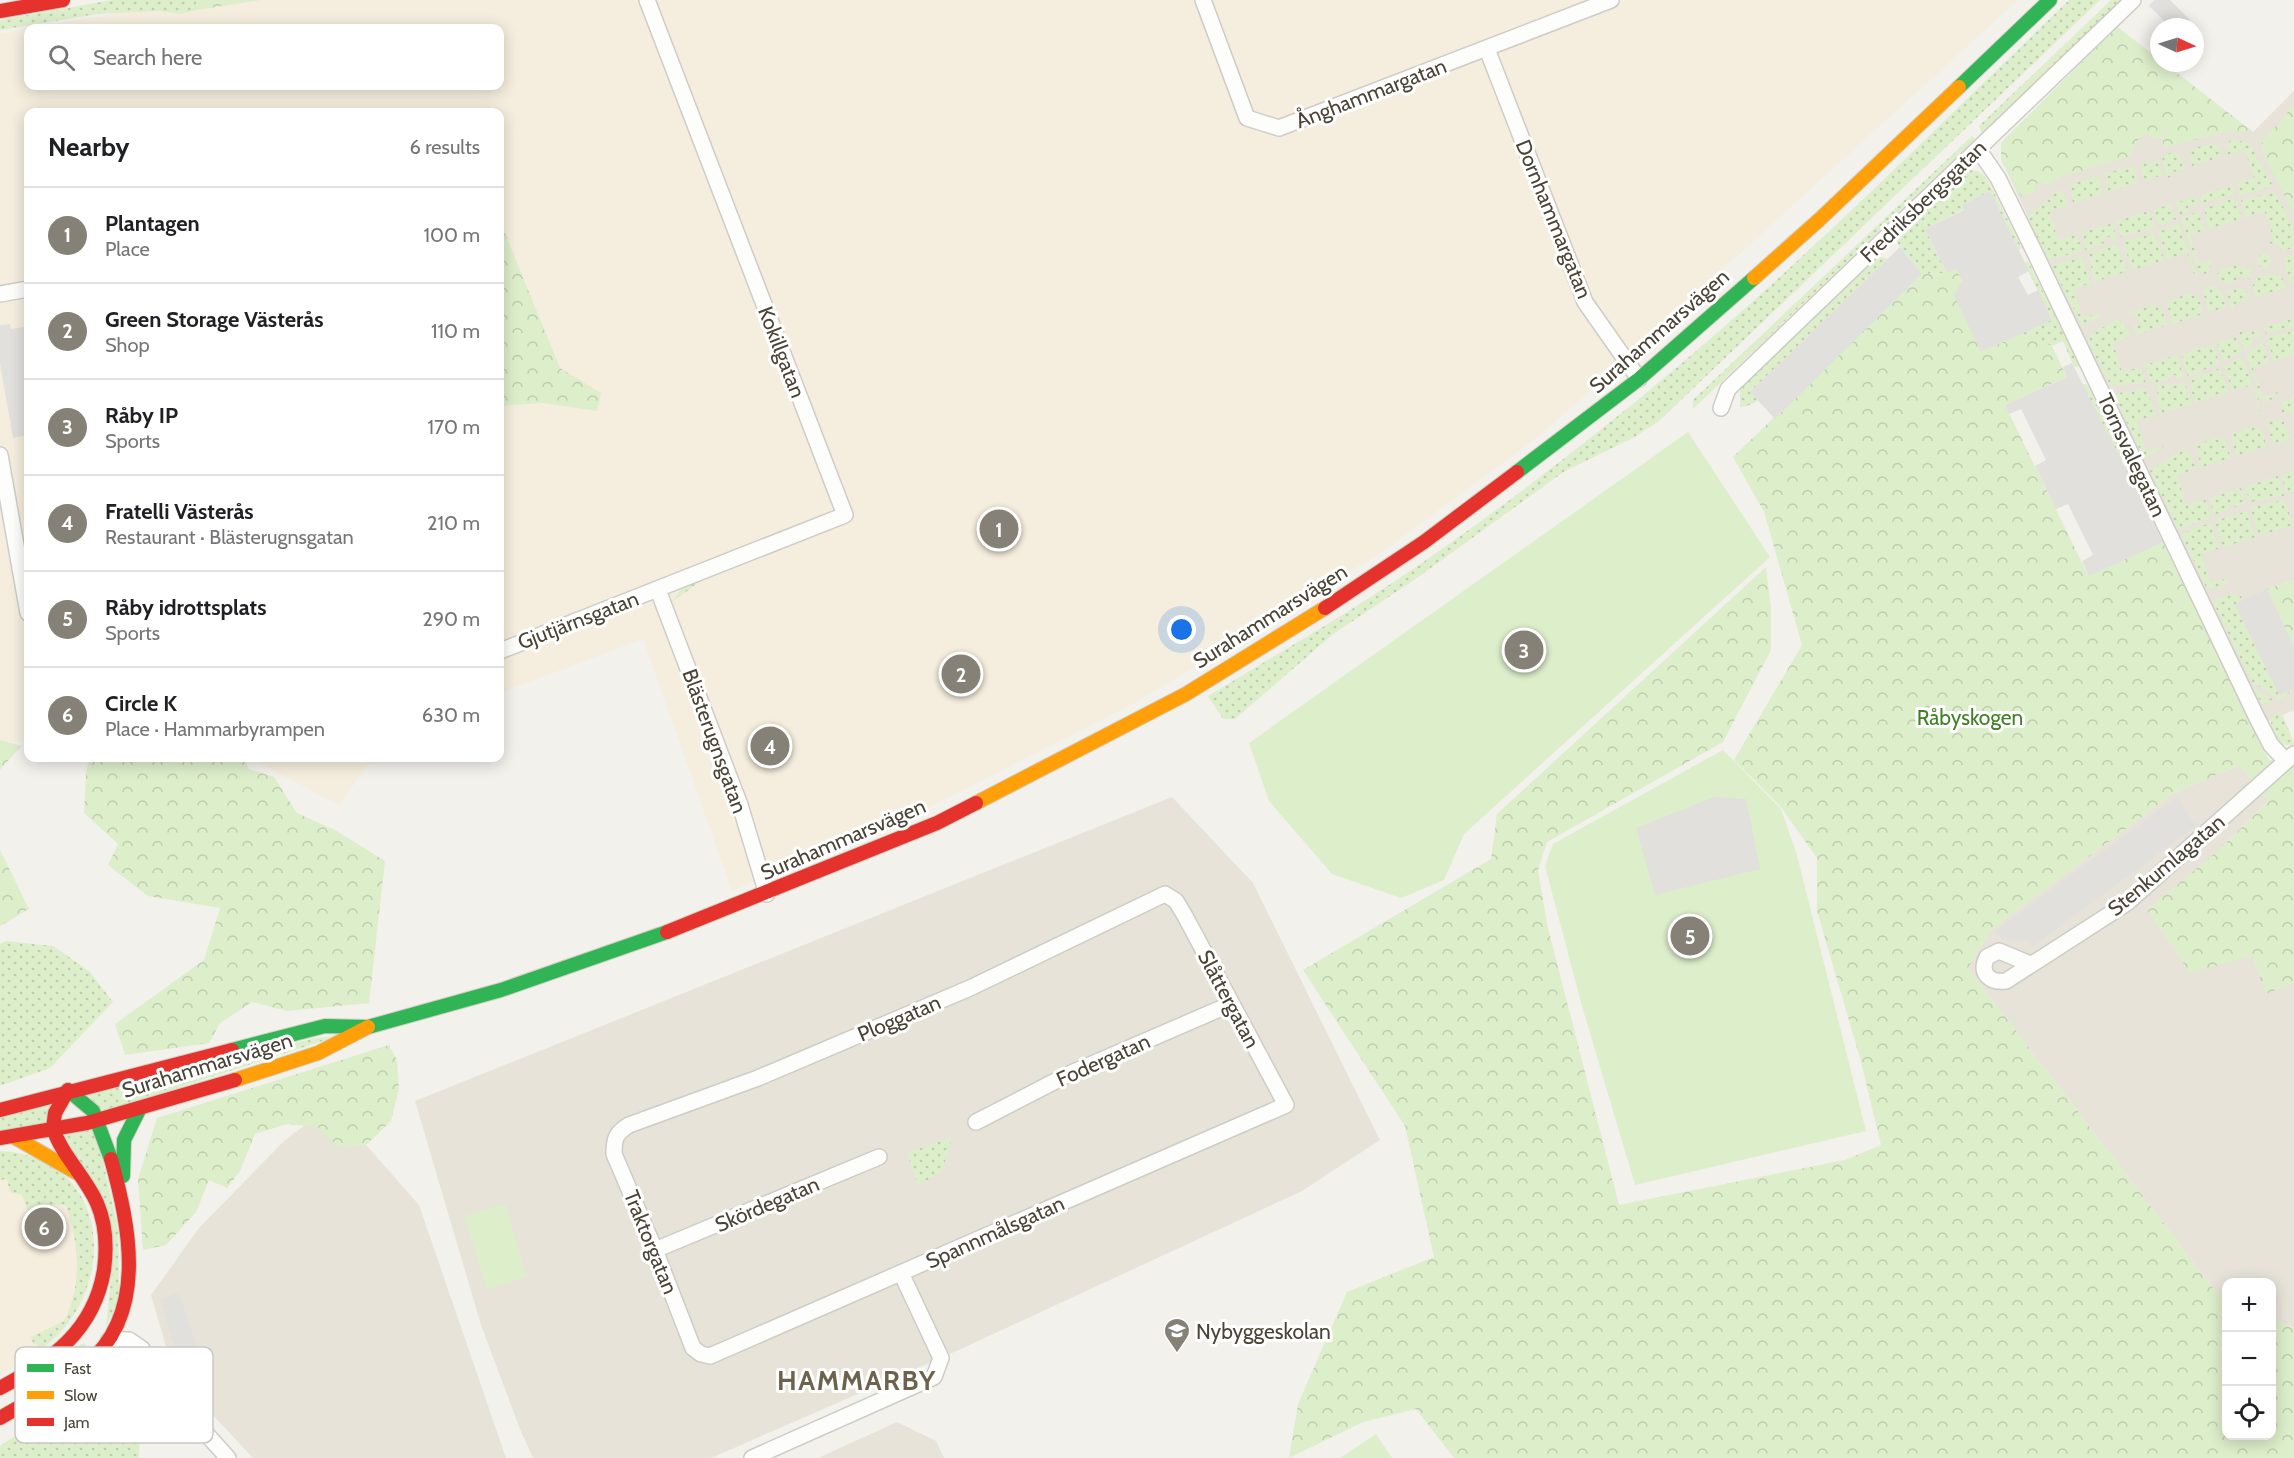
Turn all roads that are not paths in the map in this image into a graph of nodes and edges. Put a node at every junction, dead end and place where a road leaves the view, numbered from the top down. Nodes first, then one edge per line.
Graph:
1 (63, 0) edge
2 (647, 0) edge
3 (1203, 0) edge
4 (1611, 0) edge
5 (2050, 0) edge
6 (2133, 0) edge
7 (0, 11) edge
8 (1487, 48) junction
9 (1978, 149) junction
10 (24, 290) edge
11 (0, 294) edge
12 (1639, 379) junction
13 (1720, 408) dead end
14 (0, 455) edge
15 (24, 590) edge
16 (658, 590) junction
17 (504, 649) edge
18 (2290, 758) edge
19 (767, 894) junction
20 (1171, 897) joint
21 (2030, 964) dead end
22 (1231, 1004) junction
23 (368, 1027) junction
24 (68, 1090) junction
25 (1284, 1102) joint
26 (140, 1108) junction
27 (0, 1110) edge
28 (96, 1121) junction
29 (976, 1122) dead end
30 (53, 1130) junction
31 (621, 1130) joint
32 (7, 1137) edge
33 (879, 1157) dead end
34 (83, 1177) junction
35 (124, 1214) junction
36 (656, 1250) junction
37 (902, 1273) junction
38 (86, 1325) junction
39 (109, 1340) junction
40 (64, 1347) edge
41 (103, 1347) edge
42 (112, 1347) edge
43 (139, 1347) edge
44 (700, 1353) joint
45 (15, 1380) edge
46 (0, 1388) edge
47 (15, 1409) edge
48 (0, 1418) edge
49 (213, 1441) edge
50 (228, 1458) edge
51 (752, 1458) edge

1 - 7 main road
2 - 16 street, Kokillgatan
3 - 8 street, Ånghammargatan
4 - 8 street, Ånghammargatan
5 - 12 main road, Surahammarsvägen
6 - 9 street, Fredriksbergsgatan
8 - 12 street, Dornhammargatan
9 - 13 street, Fredriksbergsgatan
9 - 18 street, Tornsvalegatan
10 - 11 street
12 - 19 main road, Surahammarsvägen
14 - 15 street
16 - 17 street, Gjutjärnsgatan
16 - 19 street, Blästerugnsgatan
18 - 21 street, Stenkumlagatan
19 - 23 main road, Surahammarsvägen
20 - 22 street, Slåttergatan
20 - 31 street, Ploggatan
22 - 25 street, Slåttergatan
22 - 29 street, Fodergatan
23 - 24 main road, Surahammarsvägen
23 - 26 main road, Surahammarsvägen
24 - 27 main road, Surahammarsvägen
24 - 28 main road
24 - 30 main road
25 - 37 street, Spannmålsgatan
26 - 28 main road, Surahammarsvägen
26 - 35 main road
28 - 30 main road, Surahammarsvägen
28 - 35 main road
30 - 32 main road, Surahammarsvägen
30 - 34 main road
31 - 36 street, Traktorgatan
32 - 34 main road
33 - 36 street, Skördegatan
34 - 38 main road
35 - 39 main road
36 - 44 street, Traktorgatan
37 - 44 street, Spannmålsgatan
37 - 51 street
38 - 39 main road
38 - 40 main road
39 - 41 main road
39 - 42 street
39 - 43 street
45 - 46 main road
47 - 48 main road
49 - 50 street

